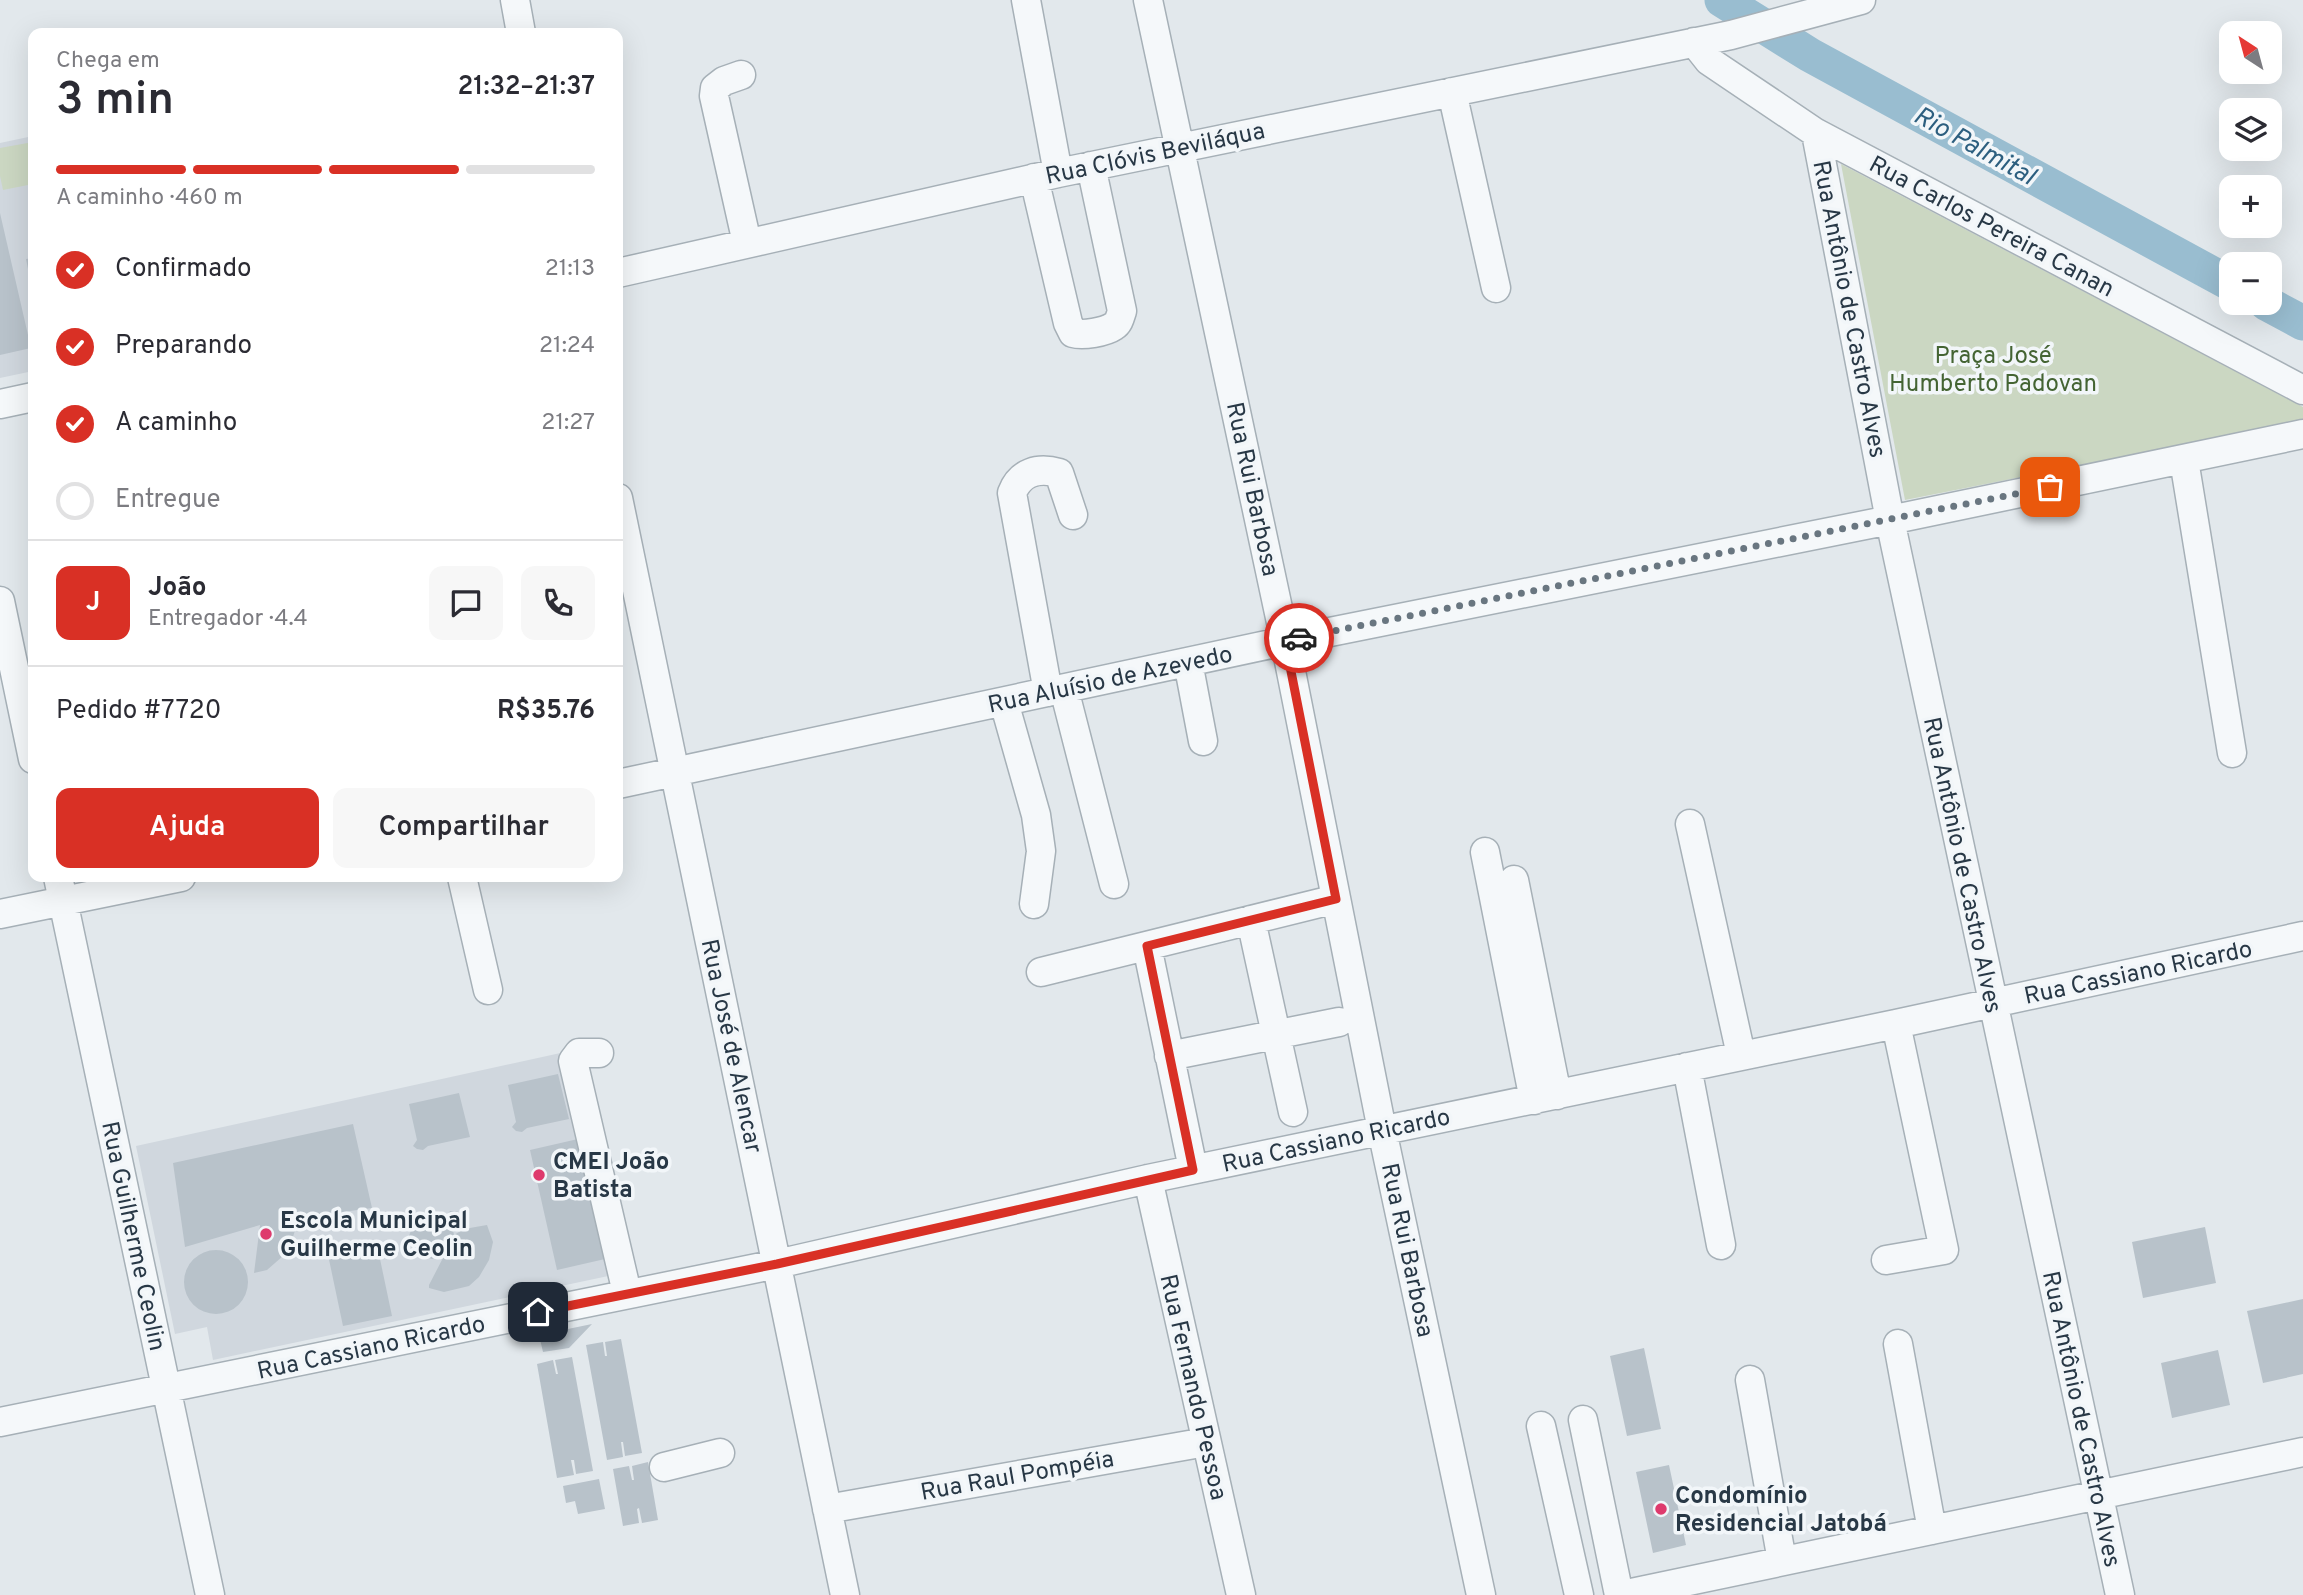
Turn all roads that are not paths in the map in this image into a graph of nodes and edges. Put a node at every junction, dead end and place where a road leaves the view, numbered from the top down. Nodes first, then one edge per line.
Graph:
1 (514, 0) edge
2 (1026, 0) edge
3 (1148, 0) edge
4 (1861, 0) edge
5 (1827, 4) edge
6 (521, 28) edge
7 (1701, 52) junction
8 (741, 75) dead end
9 (1452, 92) junction
10 (1816, 133) junction
11 (1180, 148) junction
12 (1091, 166) junction
13 (1046, 176) junction
14 (747, 243) junction
15 (623, 272) edge
16 (1496, 288) dead end
17 (2303, 390) edge
18 (28, 398) edge
19 (0, 404) edge
20 (2303, 434) edge
21 (2183, 460) junction
22 (1073, 515) dead end
23 (1890, 520) junction
24 (623, 529) edge
25 (0, 601) edge
26 (1285, 641) junction
27 (15, 656) edge
28 (1188, 662) junction
29 (1056, 690) junction
30 (1004, 702) junction
31 (28, 730) edge
32 (1203, 741) dead end
33 (2232, 753) dead end
34 (674, 772) junction
35 (623, 783) edge
36 (1690, 824) dead end
37 (1485, 852) dead end
38 (1514, 880) dead end
39 (131, 882) edge
40 (463, 882) edge
41 (1114, 884) dead end
42 (61, 889) edge
43 (1336, 899) junction
44 (1034, 904) dead end
45 (0, 914) edge
46 (1251, 920) junction
47 (2303, 936) edge
48 (1147, 946) junction
49 (1041, 972) dead end
50 (488, 990) dead end
51 (1992, 1004) junction
52 (1339, 1022) dead end
53 (1896, 1024) junction
54 (1276, 1034) junction
55 (599, 1053) dead end
56 (1741, 1055) junction
57 (1169, 1056) junction
58 (1687, 1067) junction
59 (1546, 1097) junction
60 (1293, 1112) dead end
61 (1382, 1130) junction
62 (1193, 1170) junction
63 (1148, 1179) junction
64 (1721, 1245) dead end
65 (1886, 1260) dead end
66 (777, 1264) junction
67 (627, 1293) junction
68 (1898, 1344) dead end
69 (1750, 1380) dead end
70 (166, 1389) junction
71 (1583, 1420) dead end
72 (0, 1422) edge
73 (1541, 1426) dead end
74 (1206, 1442) junction
75 (720, 1452) dead end
76 (2303, 1452) edge
77 (664, 1467) dead end
78 (2099, 1495) junction
79 (827, 1508) junction
80 (1933, 1530) junction
81 (1782, 1561) junction
82 (1701, 1587) edge
83 (1629, 1594) edge
84 (210, 1595) edge
85 (845, 1595) edge
86 (1241, 1595) edge
87 (1481, 1595) edge
88 (1580, 1595) edge
89 (2120, 1595) edge

1 - 6 street
2 - 13 street
3 - 11 street, Rua Rui Barbosa
4 - 5 street, Rua Clóvis Beviláqua
5 - 7 street, Rua Clóvis Beviláqua
7 - 9 street, Rua Clóvis Beviláqua
7 - 10 street, Rua Carlos Pereira Canan
8 - 14 street
9 - 11 street, Rua Clóvis Beviláqua
9 - 16 street
10 - 17 street, Rua Carlos Pereira Canan
10 - 23 street, Rua Antônio de Castro Alves
11 - 12 street, Rua Clóvis Beviláqua
11 - 26 street, Rua Rui Barbosa
12 - 13 street, Rua Clóvis Beviláqua
12 - 13 street
13 - 14 street, Rua Clóvis Beviláqua
14 - 15 street, Rua Clóvis Beviláqua
18 - 19 street
20 - 21 street, Rua Aluísio de Azevedo
21 - 23 street, Rua Aluísio de Azevedo
21 - 33 street
22 - 29 street
23 - 26 street, Rua Aluísio de Azevedo
23 - 51 street, Rua Antônio de Castro Alves
24 - 34 street, Rua José de Alencar
25 - 27 street
26 - 28 street, Rua Aluísio de Azevedo
26 - 43 street, Rua Rui Barbosa
27 - 31 street
28 - 29 street, Rua Aluísio de Azevedo
28 - 32 street
29 - 30 street, Rua Aluísio de Azevedo
29 - 41 street
30 - 34 street, Rua Aluísio de Azevedo
30 - 44 street
34 - 35 street, Rua Aluísio de Azevedo
34 - 66 street, Rua José de Alencar
36 - 56 street
37 - 59 street
38 - 59 street
39 - 42 street
40 - 50 street
42 - 45 street
42 - 70 street, Rua Guilherme Ceolin
43 - 46 street
43 - 61 street, Rua Rui Barbosa
46 - 48 street
46 - 54 street
47 - 51 street, Rua Cassiano Ricardo
48 - 49 street
48 - 57 street
51 - 53 street, Rua Cassiano Ricardo
51 - 78 street, Rua Antônio de Castro Alves
52 - 54 street
53 - 56 street, Rua Cassiano Ricardo
53 - 65 street
54 - 57 street
54 - 60 street
55 - 67 street
56 - 58 street, Rua Cassiano Ricardo
57 - 62 street
58 - 59 street, Rua Cassiano Ricardo
58 - 64 street
59 - 61 street, Rua Cassiano Ricardo
61 - 62 street, Rua Cassiano Ricardo
61 - 87 street, Rua Rui Barbosa
62 - 63 street, Rua Cassiano Ricardo
63 - 66 street, Rua Cassiano Ricardo
63 - 74 street, Rua Fernando Pessoa
66 - 67 street, Rua Cassiano Ricardo
66 - 79 street, Rua José de Alencar
67 - 70 street, Rua Cassiano Ricardo
68 - 80 street
69 - 81 street
70 - 72 street, Rua Cassiano Ricardo
70 - 84 street, Rua Guilherme Ceolin
71 - 83 street
73 - 88 street
74 - 79 street, Rua Raul Pompéia
74 - 86 street, Rua Fernando Pessoa
75 - 77 street
76 - 78 street
78 - 80 street
78 - 89 street, Rua Antônio de Castro Alves
79 - 85 street, Rua José de Alencar
80 - 81 street
81 - 82 street
82 - 83 street

